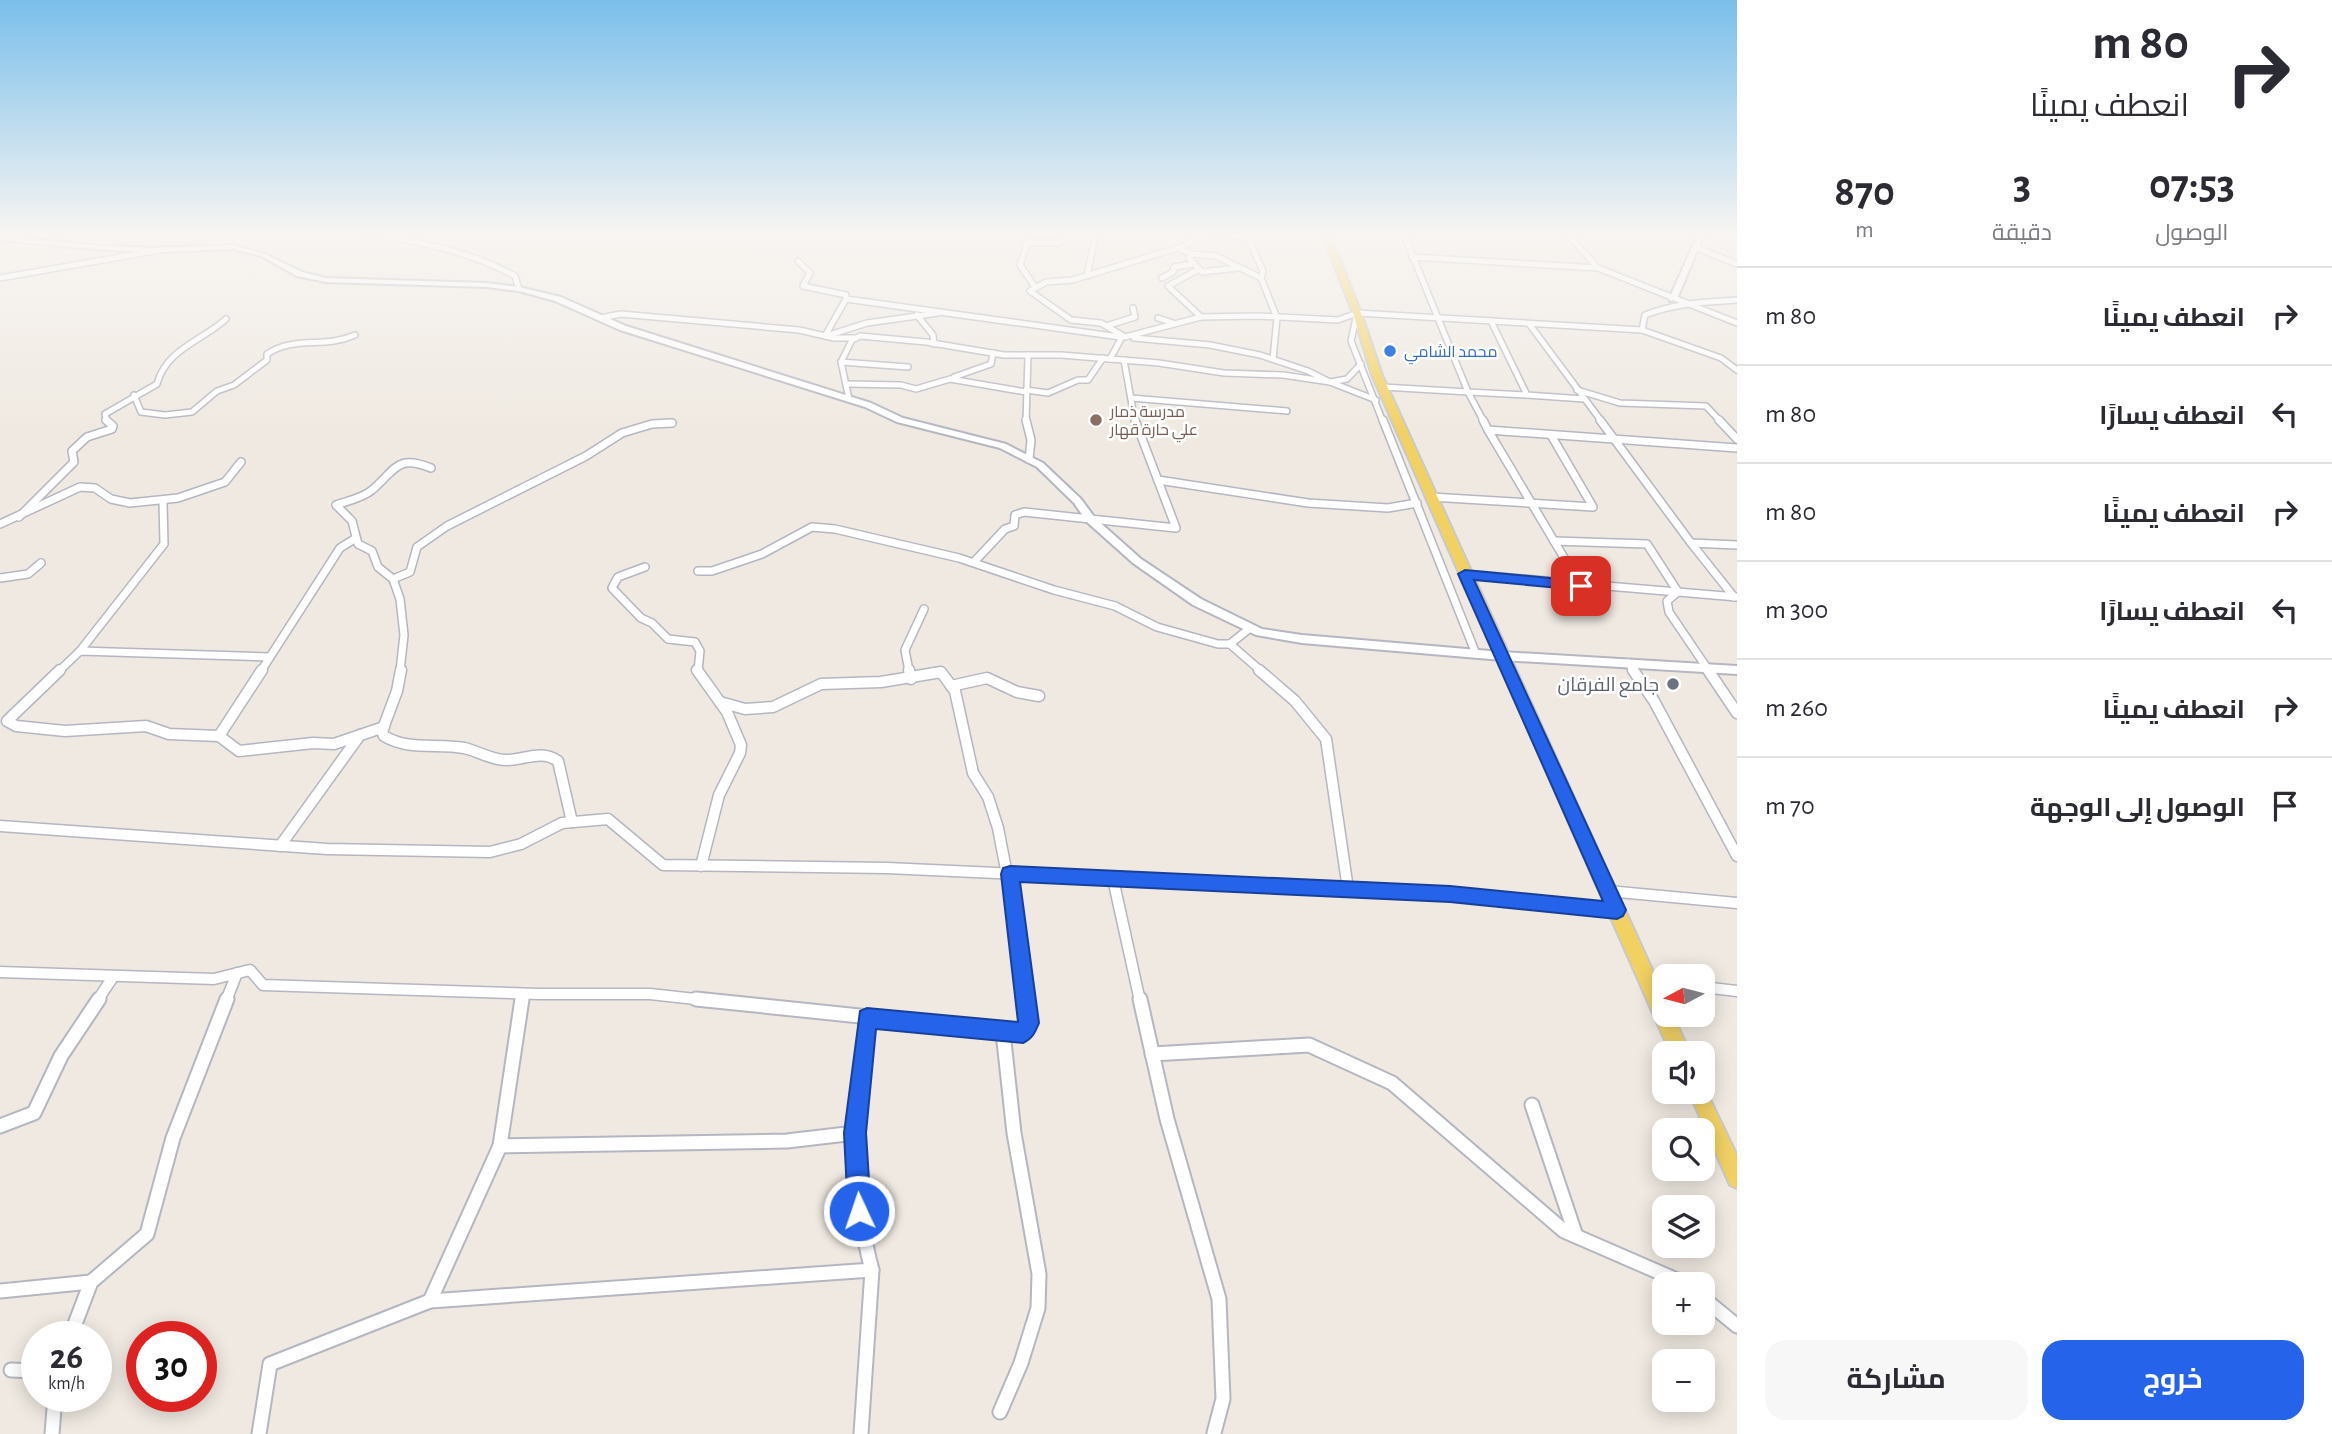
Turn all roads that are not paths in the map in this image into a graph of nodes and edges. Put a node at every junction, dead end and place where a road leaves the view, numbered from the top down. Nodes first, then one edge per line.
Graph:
1 (558, 299) edge
2 (846, 299) joint
3 (1041, 299) edge
4 (1182, 299) edge
5 (1269, 299) edge
6 (1351, 299) edge
7 (1429, 299) edge
8 (1673, 299) edge
9 (1737, 300) edge
10 (1684, 304) junction
11 (1133, 308) dead end
12 (950, 312) junction
13 (1357, 313) junction
14 (917, 315) junction
15 (1201, 317) junction
16 (600, 318) junction
17 (1158, 318) dead end
18 (1277, 318) junction
19 (1437, 318) junction
20 (226, 319) dead end
21 (1491, 321) junction
22 (1737, 323) edge
23 (1175, 324) junction
24 (1530, 325) junction
25 (1106, 326) junction
26 (1642, 330) junction
27 (355, 335) dead end
28 (825, 336) junction
29 (1124, 337) junction
30 (857, 338) junction
31 (934, 344) junction
32 (993, 353) junction
33 (1028, 355) junction
34 (1106, 358) junction
35 (1273, 359) junction
36 (1124, 360) junction
37 (1725, 361) junction
38 (841, 362) junction
39 (1737, 362) edge
40 (1361, 364) junction
41 (908, 368) dead end
42 (1737, 370) edge
43 (949, 379) junction
44 (1330, 382) junction
45 (847, 384) junction
46 (1383, 387) junction
47 (1577, 390) junction
48 (1026, 391) junction
49 (1468, 392) junction
50 (134, 395) junction
51 (1527, 395) junction
52 (1131, 398) junction
53 (849, 400) junction
54 (1377, 400) junction
55 (1586, 401) junction
56 (1620, 403) junction
57 (1287, 411) dead end
58 (671, 423) dead end
59 (1488, 430) junction
60 (1551, 435) junction
61 (1737, 439) edge
62 (1614, 440) junction
63 (1737, 448) edge
64 (1029, 459) junction
65 (241, 462) dead end
66 (431, 468) dead end
67 (1158, 480) junction
68 (1431, 497) junction
69 (163, 501) junction
70 (1417, 503) junction
71 (1532, 504) junction
72 (19, 516) junction
73 (1091, 520) junction
74 (0, 524) edge
75 (356, 538) junction
76 (1553, 541) junction
77 (1691, 543) junction
78 (1737, 545) edge
79 (974, 562) junction
80 (41, 563) dead end
81 (645, 567) dead end
82 (698, 571) dead end
83 (1465, 574) junction
84 (0, 578) edge
85 (393, 579) junction
86 (1581, 586) junction
87 (1678, 593) junction
88 (1736, 597) edge
89 (924, 609) dead end
90 (1250, 628) junction
91 (1230, 644) junction
92 (80, 650) junction
93 (1476, 654) junction
94 (1503, 656) junction
95 (269, 657) junction
96 (1628, 663) junction
97 (1704, 668) junction
98 (1737, 670) edge
99 (911, 679) junction
100 (951, 686) junction
101 (1039, 696) dead end
102 (720, 702) junction
103 (1737, 713) edge
104 (384, 727) junction
105 (360, 735) junction
106 (219, 736) junction
107 (572, 822) junction
108 (0, 826) edge
109 (279, 846) junction
110 (1737, 856) edge
111 (701, 866) junction
112 (1010, 874) junction
113 (1114, 878) junction
114 (1348, 889) junction
115 (1608, 891) junction
116 (1737, 903) edge
117 (1617, 910) junction
118 (0, 972) edge
119 (237, 973) junction
120 (113, 977) junction
121 (1648, 980) junction
122 (1652, 980) edge
123 (1715, 988) edge
124 (1737, 991) edge
125 (523, 994) junction
126 (867, 1018) junction
127 (1003, 1032) junction
128 (1675, 1041) edge
129 (1152, 1054) junction
130 (1532, 1104) dead end
131 (1703, 1104) edge
132 (0, 1126) edge
133 (855, 1133) junction
134 (500, 1146) junction
135 (1737, 1178) edge
136 (1576, 1236) junction
137 (872, 1270) junction
138 (1658, 1272) edge
139 (91, 1282) junction
140 (0, 1291) edge
141 (430, 1301) junction
142 (1715, 1308) edge
143 (76, 1321) edge
144 (1737, 1326) edge
145 (11, 1370) dead end
146 (21, 1370) edge
147 (54, 1412) edge
148 (1000, 1412) dead end
149 (1214, 1433) edge
150 (52, 1434) edge
151 (259, 1434) edge
152 (861, 1434) edge

1 - 16 street
2 - 12 street
2 - 28 street
3 - 25 street
4 - 15 street
5 - 18 street
6 - 13 main road
7 - 19 street
8 - 10 street
9 - 10 street
10 - 22 street
10 - 26 street
11 - 25 street
12 - 14 street
12 - 29 street
13 - 18 street
13 - 19 street
13 - 40 street
13 - 46 main road
14 - 28 street
14 - 31 street
15 - 18 street
15 - 23 street
16 - 28 street
16 - 53 street
17 - 23 street
18 - 35 street
19 - 21 street
19 - 49 street
20 - 50 street
21 - 24 street
21 - 51 street
23 - 29 street
24 - 26 street
24 - 47 street
25 - 29 street
26 - 37 street
27 - 50 street
28 - 30 street
29 - 34 street
29 - 35 street
30 - 31 street
30 - 38 street
31 - 32 street
32 - 33 street
32 - 43 street
33 - 34 street
33 - 48 street
34 - 36 street
34 - 48 street
35 - 44 street
36 - 44 street
36 - 52 street
37 - 39 street
37 - 42 street
38 - 41 street
38 - 45 street
40 - 44 street
40 - 54 street
43 - 45 street
43 - 48 street
44 - 54 street
45 - 53 street
46 - 49 street
46 - 68 main road
47 - 55 street
47 - 56 street
48 - 64 street
49 - 51 street
49 - 59 street
50 - 72 street
51 - 55 street
52 - 57 street
52 - 67 street
53 - 64 street
54 - 70 street
55 - 56 street
55 - 62 street
56 - 61 street
58 - 85 street
59 - 60 street
59 - 71 street
60 - 62 street
60 - 71 street
62 - 63 street
62 - 77 street
64 - 73 street
65 - 69 street
66 - 75 street
67 - 70 street
67 - 73 street
68 - 71 street
68 - 83 main road
69 - 72 street
69 - 92 street
70 - 93 street
71 - 76 street
72 - 74 street
73 - 79 street
73 - 90 street
75 - 85 street
75 - 95 street
76 - 86 street
76 - 87 street
77 - 78 street
77 - 88 street
79 - 82 street
79 - 91 street
80 - 84 street
81 - 102 street
83 - 86 street
83 - 94 main road
85 - 104 street
86 - 87 street
87 - 88 street
87 - 97 street
89 - 99 street
90 - 91 street
90 - 93 street
91 - 114 street
92 - 95 street
92 - 106 street
93 - 94 street
94 - 96 street
94 - 115 main road
95 - 106 street
96 - 97 street
96 - 110 street
97 - 98 street
97 - 103 street
99 - 100 street
99 - 102 street
100 - 101 street
100 - 112 street
102 - 111 street
104 - 105 street
104 - 107 street
105 - 106 street
105 - 109 street
107 - 109 street
107 - 111 street
108 - 109 street
111 - 112 street
112 - 113 street
112 - 127 street
113 - 114 street
113 - 129 street
114 - 117 street
115 - 116 street
115 - 117 main road
117 - 121 main road
118 - 120 street
119 - 120 street
119 - 125 street
119 - 139 street
120 - 132 street
121 - 122 street
121 - 128 main road
123 - 124 street
125 - 126 street
125 - 134 street
126 - 127 street
126 - 133 street
127 - 148 street
129 - 136 street
129 - 149 street
130 - 136 street
131 - 135 main road
133 - 134 street
133 - 137 street
134 - 141 street
136 - 138 street
137 - 141 street
137 - 152 street
139 - 140 street
139 - 143 street
141 - 151 street
142 - 144 street
145 - 146 street
147 - 150 street

